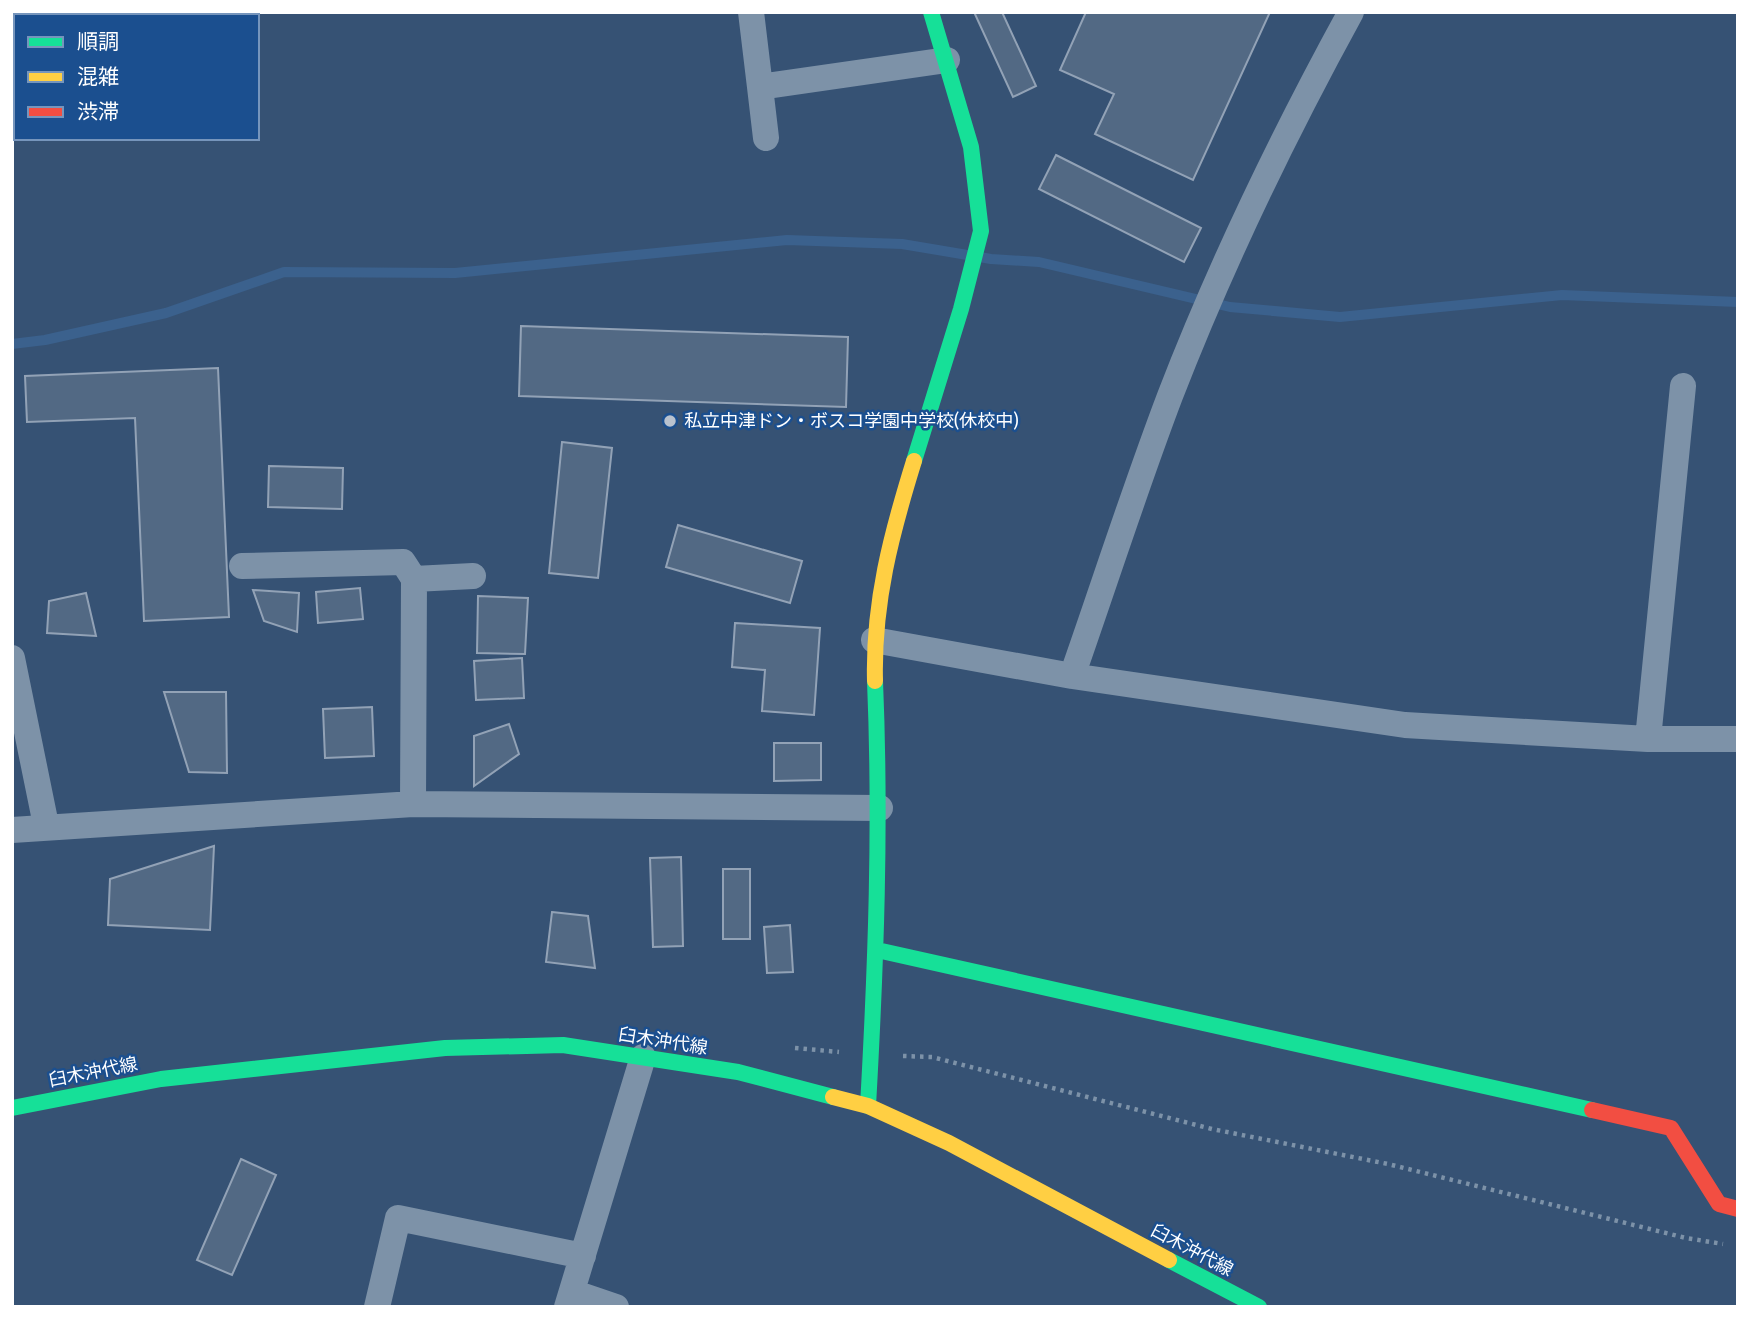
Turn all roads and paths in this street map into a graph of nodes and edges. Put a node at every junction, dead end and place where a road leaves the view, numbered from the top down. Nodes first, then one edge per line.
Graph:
1 (751, 12) edge
2 (931, 12) edge
3 (1351, 12) edge
4 (947, 60) junction
5 (760, 87) junction
6 (766, 138) dead end
7 (1683, 386) dead end
8 (242, 566) dead end
9 (473, 576) dead end
10 (414, 579) junction
11 (874, 640) junction
12 (12, 658) edge
13 (1072, 676) junction
14 (1738, 738) edge
15 (1648, 739) junction
16 (413, 804) junction
17 (880, 808) junction
18 (46, 825) junction
19 (12, 830) edge
20 (877, 950) junction
21 (643, 1057) junction
22 (868, 1106) junction
23 (12, 1108) edge
24 (1738, 1209) edge
25 (583, 1256) junction
26 (570, 1300) edge
27 (377, 1307) edge
28 (616, 1307) edge
29 (1259, 1307) edge

1 - 5 street
2 - 4 street
3 - 13 street
4 - 5 street
4 - 11 street
5 - 6 street
7 - 15 street
8 - 10 street
9 - 10 street
10 - 16 street
11 - 13 street
11 - 17 street
12 - 18 street
13 - 15 street
14 - 15 street
16 - 17 street
16 - 18 street
17 - 20 street
18 - 19 street
20 - 22 street
20 - 24 street
21 - 22 street, 臼木沖代線
21 - 23 street, 臼木沖代線
21 - 25 street
22 - 29 street, 臼木沖代線
25 - 26 street
25 - 27 street
26 - 28 street

